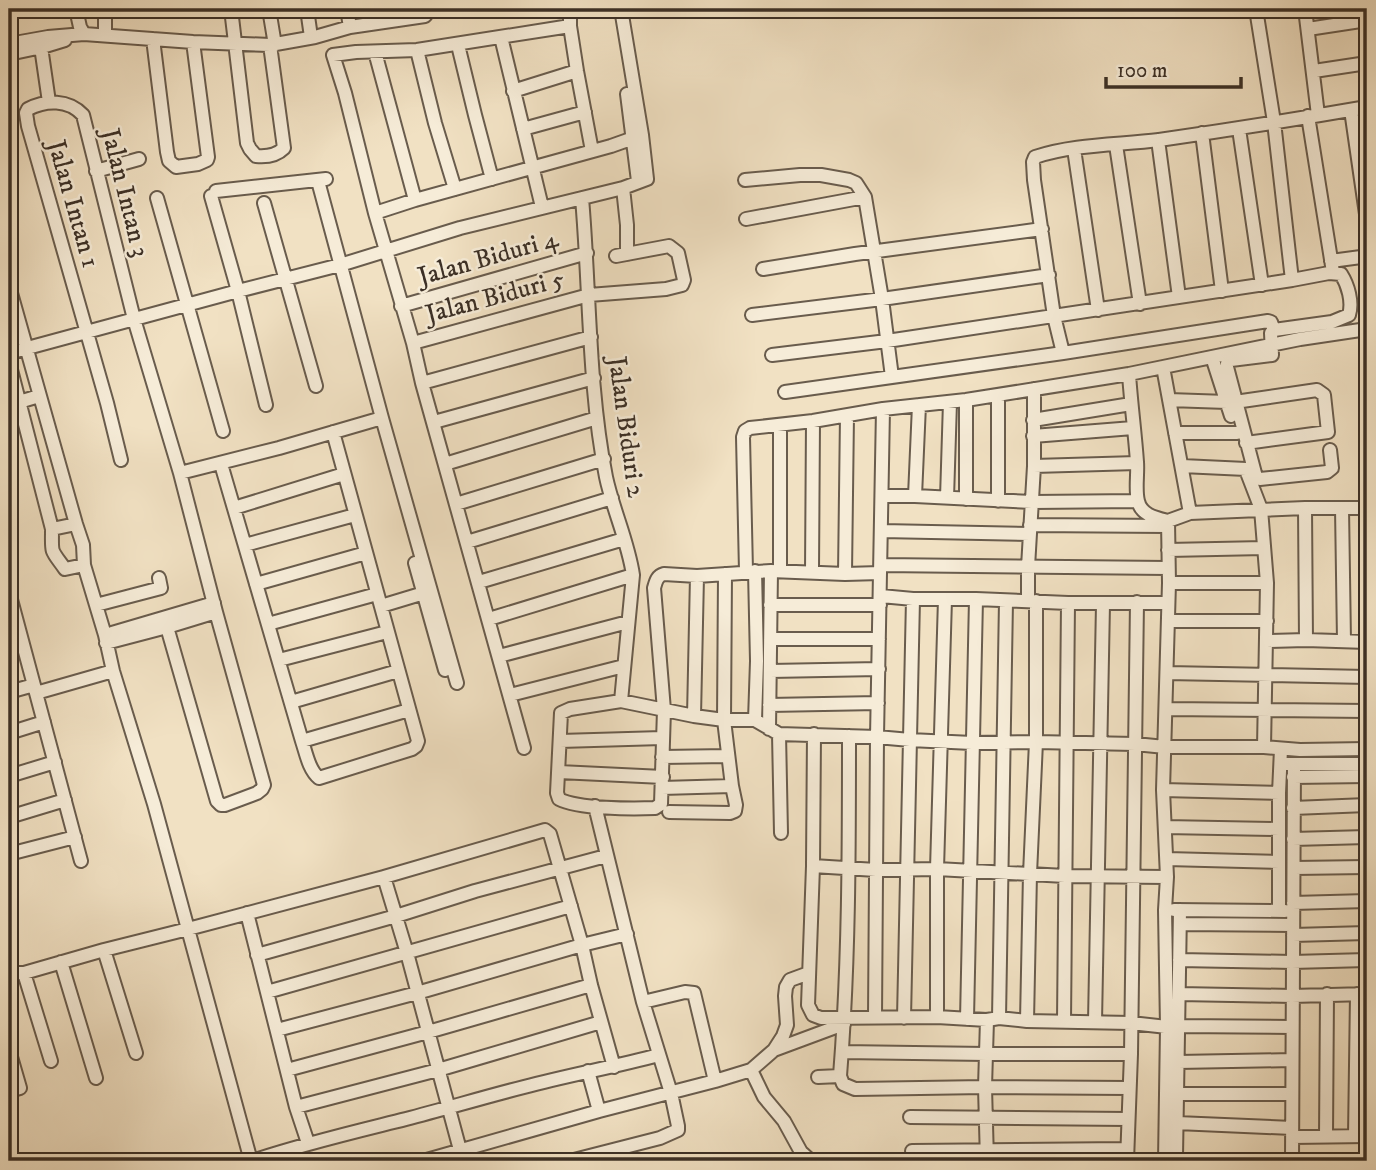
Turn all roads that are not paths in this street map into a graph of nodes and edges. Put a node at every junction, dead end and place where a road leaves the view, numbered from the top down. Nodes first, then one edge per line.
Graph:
1 (75, 9) edge
2 (105, 9) edge
3 (230, 9) edge
4 (269, 9) edge
5 (307, 9) edge
6 (347, 9) edge
7 (428, 9) edge
8 (570, 9) edge
9 (614, 9) edge
10 (621, 9) edge
11 (1256, 9) edge
12 (1305, 9) edge
13 (388, 15) edge
14 (1367, 20) edge
15 (570, 26) junction
16 (350, 27) junction
17 (1308, 29) junction
18 (83, 34) junction
19 (105, 34) junction
20 (311, 37) junction
21 (501, 37) junction
22 (153, 39) junction
23 (193, 42) junction
24 (41, 43) junction
25 (9, 44) edge
26 (235, 44) junction
27 (458, 44) junction
28 (272, 45) junction
29 (417, 50) junction
30 (375, 52) junction
31 (9, 54) edge
32 (1367, 63) edge
33 (577, 71) junction
34 (1314, 71) junction
35 (513, 91) junction
36 (49, 102) junction
37 (1367, 107) edge
38 (1351, 110) junction
39 (584, 113) junction
40 (1313, 115) junction
41 (1274, 122) junction
42 (523, 129) junction
43 (1240, 129) junction
44 (1202, 133) junction
45 (638, 136) junction
46 (1158, 140) junction
47 (1116, 145) junction
48 (1074, 149) junction
49 (592, 151) junction
50 (139, 159) dead end
51 (533, 168) junction
52 (96, 171) junction
53 (492, 179) junction
54 (745, 180) dead end
55 (623, 188) junction
56 (455, 189) junction
57 (865, 197) junction
58 (157, 198) dead end
59 (582, 198) junction
60 (415, 200) junction
61 (264, 203) dead end
62 (542, 207) junction
63 (374, 213) junction
64 (746, 219) dead end
65 (1367, 221) edge
66 (1042, 229) junction
67 (385, 251) junction
68 (875, 252) junction
69 (587, 253) junction
70 (1367, 254) edge
71 (335, 261) junction
72 (1332, 267) junction
73 (763, 269) dead end
74 (1049, 275) junction
75 (286, 279) junction
76 (1292, 279) junction
77 (1262, 285) junction
78 (9, 286) edge
79 (237, 291) junction
80 (1222, 291) junction
81 (589, 295) junction
82 (1179, 297) junction
83 (882, 299) junction
84 (1140, 304) junction
85 (186, 305) junction
86 (401, 306) junction
87 (1098, 310) junction
88 (752, 315) dead end
89 (1054, 316) junction
90 (134, 319) junction
91 (1367, 329) edge
92 (1274, 330) junction
93 (86, 333) junction
94 (591, 337) junction
95 (887, 341) junction
96 (413, 343) junction
97 (1272, 345) junction
98 (26, 348) junction
99 (9, 353) edge
100 (1063, 353) junction
101 (772, 355) dead end
102 (1212, 357) junction
103 (9, 362) edge
104 (1163, 367) junction
105 (1129, 374) junction
106 (892, 377) junction
107 (594, 378) junction
108 (422, 383) junction
109 (316, 386) dead end
110 (1034, 389) junction
111 (785, 393) dead end
112 (998, 395) junction
113 (39, 396) junction
114 (966, 400) junction
115 (1169, 400) junction
116 (950, 401) junction
117 (1231, 402) junction
118 (1130, 404) junction
119 (13, 405) edge
120 (266, 405) dead end
121 (919, 405) junction
122 (883, 409) junction
123 (847, 415) junction
124 (597, 418) junction
125 (379, 419) junction
126 (1033, 419) junction
127 (813, 421) junction
128 (434, 422) junction
129 (780, 425) junction
130 (1133, 428) junction
131 (223, 431) dead end
132 (332, 432) junction
133 (1175, 433) junction
134 (1237, 433) junction
135 (1033, 436) junction
136 (1246, 443) junction
137 (1330, 450) dead end
138 (604, 459) junction
139 (121, 460) dead end
140 (1138, 463) junction
141 (221, 464) junction
142 (445, 464) junction
143 (1034, 466) junction
144 (1182, 466) junction
145 (1246, 469) junction
146 (180, 473) junction
147 (344, 474) junction
148 (882, 496) junction
149 (915, 496) junction
150 (612, 498) junction
151 (947, 498) junction
152 (966, 499) junction
153 (998, 501) junction
154 (1138, 501) junction
155 (1032, 502) junction
156 (456, 504) junction
157 (1304, 508) junction
158 (1342, 508) junction
159 (1367, 508) edge
160 (234, 509) junction
161 (1261, 509) junction
162 (1190, 513) junction
163 (355, 515) junction
164 (408, 521) junction
165 (76, 524) junction
166 (1168, 524) junction
167 (52, 529) junction
168 (1030, 529) junction
169 (881, 531) junction
170 (624, 539) junction
171 (467, 542) junction
172 (245, 545) junction
173 (1264, 548) junction
174 (1168, 550) junction
175 (366, 554) junction
176 (84, 565) junction
177 (1028, 567) junction
178 (1168, 568) junction
179 (881, 569) junction
180 (751, 571) junction
181 (775, 571) junction
182 (812, 572) junction
183 (845, 573) junction
184 (725, 574) junction
185 (633, 575) junction
186 (696, 576) junction
187 (159, 578) dead end
188 (479, 582) junction
189 (1169, 583) junction
190 (1267, 583) junction
191 (256, 584) junction
192 (424, 593) junction
193 (756, 596) junction
194 (913, 599) junction
195 (945, 599) junction
196 (976, 599) junction
197 (379, 600) junction
198 (10, 601) edge
199 (770, 601) junction
200 (880, 601) junction
201 (1006, 601) junction
202 (1032, 601) junction
203 (1138, 602) junction
204 (1068, 603) junction
205 (1168, 603) junction
206 (1102, 604) junction
207 (96, 605) junction
208 (215, 607) junction
209 (489, 619) junction
210 (1168, 621) junction
211 (1267, 621) junction
212 (628, 622) junction
213 (268, 624) junction
214 (437, 625) junction
215 (167, 627) junction
216 (387, 632) junction
217 (106, 639) junction
218 (770, 639) junction
219 (879, 639) junction
220 (1306, 640) junction
221 (1266, 641) junction
222 (1344, 641) junction
223 (1367, 642) edge
224 (22, 643) junction
225 (9, 646) edge
226 (499, 656) junction
227 (279, 660) junction
228 (624, 666) junction
229 (879, 669) junction
230 (445, 670) dead end
231 (113, 671) junction
232 (398, 671) junction
233 (769, 671) junction
234 (1167, 673) junction
235 (1265, 676) junction
236 (1367, 677) edge
237 (457, 683) dead end
238 (35, 689) junction
239 (9, 692) edge
240 (510, 695) junction
241 (621, 701) junction
242 (291, 702) junction
243 (878, 703) junction
244 (769, 705) junction
245 (1166, 709) junction
246 (409, 710) junction
247 (664, 710) junction
248 (1266, 710) junction
249 (1367, 710) edge
250 (694, 716) junction
251 (724, 720) junction
252 (755, 720) junction
253 (44, 722) junction
254 (774, 732) junction
255 (9, 733) edge
256 (814, 734) junction
257 (849, 736) junction
258 (877, 737) junction
259 (662, 738) junction
260 (910, 740) junction
261 (302, 741) junction
262 (560, 741) junction
263 (941, 741) junction
264 (1004, 742) junction
265 (1036, 742) junction
266 (972, 743) junction
267 (1066, 743) junction
268 (1101, 743) junction
269 (1135, 744) junction
270 (1165, 747) junction
271 (1264, 747) junction
272 (524, 748) dead end
273 (1281, 749) junction
274 (1367, 749) edge
275 (1312, 750) junction
276 (728, 756) junction
277 (663, 757) junction
278 (55, 762) junction
279 (1280, 764) junction
280 (1312, 764) junction
281 (1367, 764) edge
282 (1293, 770) junction
283 (559, 772) junction
284 (9, 776) edge
285 (1367, 776) edge
286 (662, 783) junction
287 (732, 786) junction
288 (1164, 790) junction
289 (1279, 793) junction
290 (65, 800) junction
291 (1367, 804) edge
292 (595, 806) junction
293 (1293, 808) junction
294 (669, 812) dead end
295 (9, 817) edge
296 (1165, 827) junction
297 (1279, 829) junction
298 (781, 832) dead end
299 (75, 837) junction
300 (1367, 837) edge
301 (1293, 839) junction
302 (9, 854) edge
303 (606, 856) junction
304 (1167, 859) junction
305 (81, 861) dead end
306 (1279, 862) junction
307 (813, 866) junction
308 (1367, 867) edge
309 (559, 868) junction
310 (849, 868) junction
311 (1293, 868) junction
312 (907, 869) junction
313 (937, 869) junction
314 (877, 870) junction
315 (971, 872) junction
316 (1003, 873) junction
317 (1030, 874) junction
318 (1098, 875) junction
319 (1065, 876) junction
320 (384, 877) junction
321 (1133, 877) junction
322 (1167, 877) junction
323 (1367, 901) edge
324 (571, 906) junction
325 (1180, 910) junction
326 (1165, 911) junction
327 (247, 913) junction
328 (396, 916) junction
329 (1290, 917) junction
330 (1180, 924) junction
331 (188, 929) junction
332 (1367, 933) edge
333 (627, 934) junction
334 (582, 945) junction
335 (104, 950) junction
336 (407, 953) junction
337 (257, 955) junction
338 (1179, 960) junction
339 (1367, 960) edge
340 (61, 962) junction
341 (1292, 962) junction
342 (9, 971) edge
343 (24, 973) junction
344 (809, 973) junction
345 (591, 985) junction
346 (267, 992) junction
347 (417, 993) junction
348 (1179, 994) junction
349 (1327, 994) junction
350 (1362, 994) edge
351 (1292, 996) junction
352 (643, 1002) junction
353 (874, 1017) junction
354 (904, 1017) junction
355 (937, 1017) junction
356 (993, 1019) junction
357 (967, 1020) junction
358 (844, 1021) junction
359 (1027, 1021) junction
360 (1063, 1021) junction
361 (601, 1022) junction
362 (1095, 1022) junction
363 (1131, 1023) junction
364 (1173, 1027) junction
365 (1292, 1027) junction
366 (277, 1030) junction
367 (428, 1032) junction
368 (9, 1050) edge
369 (774, 1050) junction
370 (842, 1052) junction
371 (136, 1053) dead end
372 (986, 1054) junction
373 (1131, 1054) junction
374 (659, 1055) junction
375 (1292, 1060) junction
376 (51, 1062) dead end
377 (1178, 1062) junction
378 (614, 1067) junction
379 (287, 1070) junction
380 (438, 1070) junction
381 (751, 1070) junction
382 (589, 1071) junction
383 (840, 1076) junction
384 (818, 1077) dead end
385 (96, 1078) dead end
386 (715, 1081) junction
387 (985, 1087) junction
388 (1129, 1088) junction
389 (9, 1091) edge
390 (670, 1093) junction
391 (1177, 1094) junction
392 (1292, 1094) junction
393 (296, 1107) junction
394 (449, 1108) junction
395 (599, 1111) junction
396 (910, 1117) dead end
397 (986, 1118) junction
398 (1128, 1119) junction
399 (1177, 1123) junction
400 (1292, 1133) junction
401 (1361, 1136) edge
402 (1326, 1137) junction
403 (308, 1143) junction
404 (912, 1150) dead end
405 (987, 1155) edge
406 (1127, 1155) edge
407 (462, 1156) edge
408 (252, 1161) edge
409 (423, 1161) edge
410 (570, 1161) edge
411 (811, 1161) edge
412 (1165, 1161) edge
413 (1292, 1161) edge

1 - 18 street
2 - 19 street
3 - 26 street
4 - 28 street
5 - 20 street
6 - 16 street
7 - 13 street
8 - 15 street
9 - 45 street
10 - 45 street
11 - 41 street
12 - 17 street
13 - 16 street
14 - 17 street
15 - 21 street
15 - 33 street
16 - 20 street
17 - 34 street
18 - 19 street
18 - 24 street
19 - 22 street
20 - 28 street
21 - 27 street
21 - 35 street
22 - 23 street
22 - 23 street
23 - 26 street
24 - 25 street
24 - 31 street
24 - 36 street
26 - 28 street
26 - 28 street
27 - 29 street
27 - 53 street
29 - 30 street
29 - 56 street
30 - 60 street
30 - 63 street
32 - 34 street
33 - 35 street
33 - 39 street
34 - 40 street
35 - 42 street
36 - 52 street, Jalan Intan 3
36 - 93 street, Jalan Intan 1
37 - 38 street
38 - 40 street
38 - 65 street
39 - 42 street
39 - 49 street
40 - 41 street
40 - 72 street
41 - 43 street
41 - 76 street
42 - 51 street
43 - 44 street
43 - 77 street
44 - 46 street
44 - 80 street
45 - 49 street
45 - 55 street
46 - 47 street
46 - 82 street
47 - 48 street
47 - 84 street
48 - 66 street
48 - 87 street
49 - 51 street
50 - 52 street
51 - 53 street
51 - 62 street
52 - 90 street, Jalan Intan 3
53 - 56 street
54 - 57 street
55 - 59 street
55 - 81 street, Jalan Biduri 5
56 - 60 street
57 - 64 street
57 - 68 street
58 - 85 street
59 - 62 street
59 - 69 street, Jalan Biduri 2
60 - 63 street
61 - 75 street
62 - 67 street
63 - 67 street
66 - 68 street
66 - 74 street
67 - 71 street
67 - 86 street
68 - 73 street
68 - 83 street
69 - 81 street, Jalan Biduri 2
69 - 86 street, Jalan Biduri 4
70 - 72 street
71 - 75 street
71 - 79 street
71 - 125 street
72 - 76 street
72 - 92 street
74 - 83 street
74 - 89 street
75 - 79 street
75 - 109 street
76 - 77 street
77 - 80 street
78 - 98 street
79 - 85 street
79 - 120 street
80 - 82 street
81 - 94 street, Jalan Biduri 2
81 - 96 street, Jalan Biduri 5
82 - 84 street
83 - 88 street
83 - 95 street
84 - 87 street
85 - 90 street
85 - 131 street
86 - 96 street
87 - 89 street
89 - 95 street
89 - 100 street
90 - 93 street
90 - 146 street, Jalan Intan 3
91 - 97 street
92 - 97 street
92 - 100 street
93 - 98 street
93 - 139 street
94 - 107 street, Jalan Biduri 2
94 - 108 street
95 - 101 street
95 - 106 street
96 - 108 street
97 - 102 street
97 - 117 street
98 - 99 street
98 - 113 street
100 - 106 street
102 - 104 street
102 - 117 street
103 - 119 street
104 - 105 street
104 - 115 street
105 - 110 street
105 - 118 street
106 - 111 street
107 - 124 street, Jalan Biduri 2
107 - 128 street
108 - 128 street
110 - 112 street
110 - 126 street
112 - 114 street
112 - 153 street
113 - 119 street
113 - 165 street
114 - 116 street
114 - 152 street
115 - 117 street
115 - 133 street
116 - 121 street
116 - 151 street
117 - 134 street
117 - 136 street
117 - 136 street
118 - 126 street
118 - 130 street
119 - 167 street
121 - 122 street
121 - 149 street
122 - 123 street
122 - 148 street
123 - 127 street
123 - 183 street
124 - 138 street, Jalan Biduri 2
124 - 142 street
125 - 132 street
125 - 164 street
126 - 135 street
127 - 129 street
127 - 182 street
128 - 142 street
129 - 180 street
129 - 181 street
130 - 135 street
130 - 140 street
132 - 141 street
132 - 147 street
133 - 134 street
133 - 144 street
134 - 145 street
135 - 143 street
136 - 137 street
138 - 150 street, Jalan Biduri 2
138 - 156 street
140 - 143 street
140 - 154 street
141 - 146 street
141 - 160 street
142 - 156 street
143 - 155 street
144 - 145 street
144 - 162 street
145 - 161 street
146 - 208 street, Jalan Intan 3
147 - 160 street
147 - 163 street
148 - 149 street
148 - 169 street
149 - 151 street
150 - 170 street, Jalan Biduri 2
150 - 171 street
151 - 152 street
152 - 153 street
153 - 155 street
154 - 155 street
154 - 166 street
155 - 168 street
156 - 171 street
157 - 158 street
157 - 161 street
157 - 220 street
158 - 159 street
158 - 222 street
160 - 172 street
161 - 162 street
161 - 173 street
162 - 166 street
163 - 172 street
163 - 175 street
164 - 192 street
164 - 214 street
165 - 167 street
165 - 176 street
166 - 168 street
166 - 174 street
167 - 176 street
168 - 169 street
168 - 177 street
169 - 179 street
170 - 185 street, Jalan Biduri 2
170 - 188 street
171 - 188 street
172 - 191 street
173 - 174 street
173 - 190 street
174 - 178 street
175 - 191 street
175 - 197 street
176 - 207 street
177 - 178 street
177 - 179 street
177 - 202 street
178 - 189 street
179 - 183 street
179 - 200 street
180 - 181 street
180 - 184 street
180 - 193 street
181 - 182 street
181 - 199 street
182 - 183 street
184 - 186 street
184 - 251 street
185 - 209 street
185 - 212 street, Jalan Biduri 2
186 - 247 street
186 - 250 street
187 - 207 street
188 - 209 street
189 - 190 street
189 - 205 street
190 - 211 street
191 - 213 street
192 - 197 street
192 - 214 street
193 - 199 street
193 - 252 street
194 - 195 street
194 - 200 street
194 - 260 street
195 - 196 street
195 - 263 street
196 - 201 street
196 - 266 street
197 - 213 street
197 - 216 street
198 - 224 street
199 - 200 street
199 - 218 street
200 - 219 street
201 - 202 street
201 - 264 street
202 - 204 street
202 - 265 street
203 - 205 street
203 - 206 street
203 - 269 street
204 - 206 street
204 - 267 street
205 - 210 street
206 - 268 street
207 - 217 street
208 - 215 street
208 - 215 street, Jalan Intan 3
208 - 217 street
209 - 226 street
210 - 211 street
210 - 234 street
211 - 221 street
212 - 226 street
212 - 228 street, Jalan Biduri 2
213 - 227 street
214 - 230 street
214 - 237 street
215 - 217 street
216 - 227 street
216 - 232 street
217 - 231 street
218 - 219 street
218 - 233 street
219 - 229 street
220 - 221 street
220 - 222 street
221 - 235 street
222 - 223 street
224 - 225 street
224 - 238 street
226 - 240 street
227 - 242 street
228 - 240 street
228 - 241 street, Jalan Biduri 2
229 - 233 street
229 - 243 street
231 - 238 street
231 - 331 street
232 - 242 street
232 - 246 street
233 - 244 street
234 - 235 street
234 - 245 street
235 - 236 street
235 - 248 street
238 - 239 street
238 - 253 street
240 - 272 street
241 - 247 street
241 - 262 street
242 - 261 street
243 - 244 street
243 - 258 street
244 - 254 street
245 - 248 street
245 - 270 street
246 - 261 street
246 - 261 street
247 - 250 street
247 - 259 street
248 - 249 street
248 - 271 street
250 - 251 street
251 - 252 street
251 - 276 street
252 - 254 street
253 - 255 street
253 - 278 street
254 - 256 street
254 - 298 street
256 - 257 street
256 - 307 street
257 - 258 street
257 - 310 street
258 - 260 street
258 - 314 street
259 - 262 street
259 - 277 street
260 - 263 street
260 - 312 street
262 - 283 street
263 - 266 street
263 - 313 street
264 - 265 street
264 - 266 street
264 - 316 street
265 - 267 street
265 - 317 street
266 - 315 street
267 - 268 street
267 - 319 street
268 - 269 street
268 - 318 street
269 - 270 street
269 - 321 street
270 - 271 street
270 - 288 street
271 - 273 street
273 - 275 street
273 - 279 street
274 - 275 street
275 - 280 street
276 - 277 street
276 - 287 street
277 - 286 street
278 - 284 street
278 - 290 street
279 - 282 street
279 - 289 street
280 - 281 street
280 - 282 street
282 - 285 street
282 - 293 street
283 - 286 street
283 - 292 street
286 - 287 street
286 - 292 street
287 - 294 street
288 - 289 street
288 - 296 street
289 - 297 street
290 - 295 street
290 - 299 street
291 - 293 street
292 - 303 street
293 - 301 street
296 - 297 street
296 - 304 street
297 - 306 street
299 - 302 street
299 - 305 street
300 - 301 street
301 - 311 street
303 - 309 street
303 - 333 street
304 - 306 street
304 - 322 street
306 - 329 street
307 - 310 street
307 - 344 street
308 - 311 street
309 - 320 street
309 - 324 street
309 - 328 street
310 - 314 street
310 - 358 street
311 - 329 street
312 - 313 street
312 - 314 street
312 - 354 street
313 - 315 street
313 - 355 street
314 - 353 street
315 - 316 street
315 - 357 street
316 - 317 street
316 - 356 street
317 - 319 street
317 - 359 street
318 - 319 street
318 - 321 street
318 - 362 street
319 - 360 street
320 - 327 street
320 - 328 street
321 - 322 street
321 - 363 street
322 - 326 street
323 - 329 street
324 - 334 street
324 - 336 street
325 - 326 street
325 - 329 street
325 - 330 street
326 - 364 street
327 - 331 street
327 - 337 street
328 - 336 street
328 - 337 street
329 - 330 street
329 - 332 street
329 - 341 street
330 - 338 street
331 - 335 street
331 - 408 street
333 - 334 street
333 - 352 street
334 - 345 street
334 - 347 street
335 - 340 street
335 - 371 street
336 - 346 street
336 - 347 street
337 - 346 street
338 - 341 street
338 - 348 street
339 - 341 street
340 - 343 street
340 - 385 street
341 - 351 street
342 - 343 street
343 - 376 street
344 - 358 street
344 - 369 street
345 - 361 street
345 - 367 street
346 - 366 street
347 - 366 street
347 - 367 street
348 - 351 street
348 - 364 street
349 - 350 street
349 - 351 street
349 - 402 street
350 - 401 street
351 - 365 street
352 - 374 street
352 - 386 street
353 - 354 street
353 - 358 street
354 - 355 street
355 - 357 street
356 - 357 street
356 - 359 street
356 - 372 street
358 - 369 street
358 - 370 street
359 - 360 street
360 - 362 street
361 - 378 street
361 - 380 street
362 - 363 street
363 - 364 street
363 - 373 street
364 - 365 street
364 - 377 street
364 - 412 street
365 - 375 street
366 - 379 street
367 - 379 street
367 - 380 street
368 - 389 street
369 - 381 street
370 - 372 street
370 - 383 street
372 - 373 street
372 - 387 street
373 - 388 street
374 - 378 street
374 - 390 street
375 - 377 street
375 - 392 street
377 - 391 street
378 - 382 street
379 - 393 street
380 - 393 street
380 - 394 street
381 - 386 street
381 - 411 street
382 - 394 street
382 - 395 street
383 - 384 street
383 - 387 street
386 - 390 street
387 - 388 street
387 - 397 street
388 - 398 street
390 - 395 street
390 - 410 street
391 - 392 street
391 - 399 street
392 - 400 street
393 - 403 street
394 - 403 street
394 - 407 street
395 - 407 street
396 - 397 street
397 - 398 street
397 - 405 street
398 - 406 street
399 - 400 street
399 - 413 street
400 - 402 street
400 - 413 street
401 - 402 street
403 - 408 street
404 - 405 street
405 - 406 street
407 - 409 street

